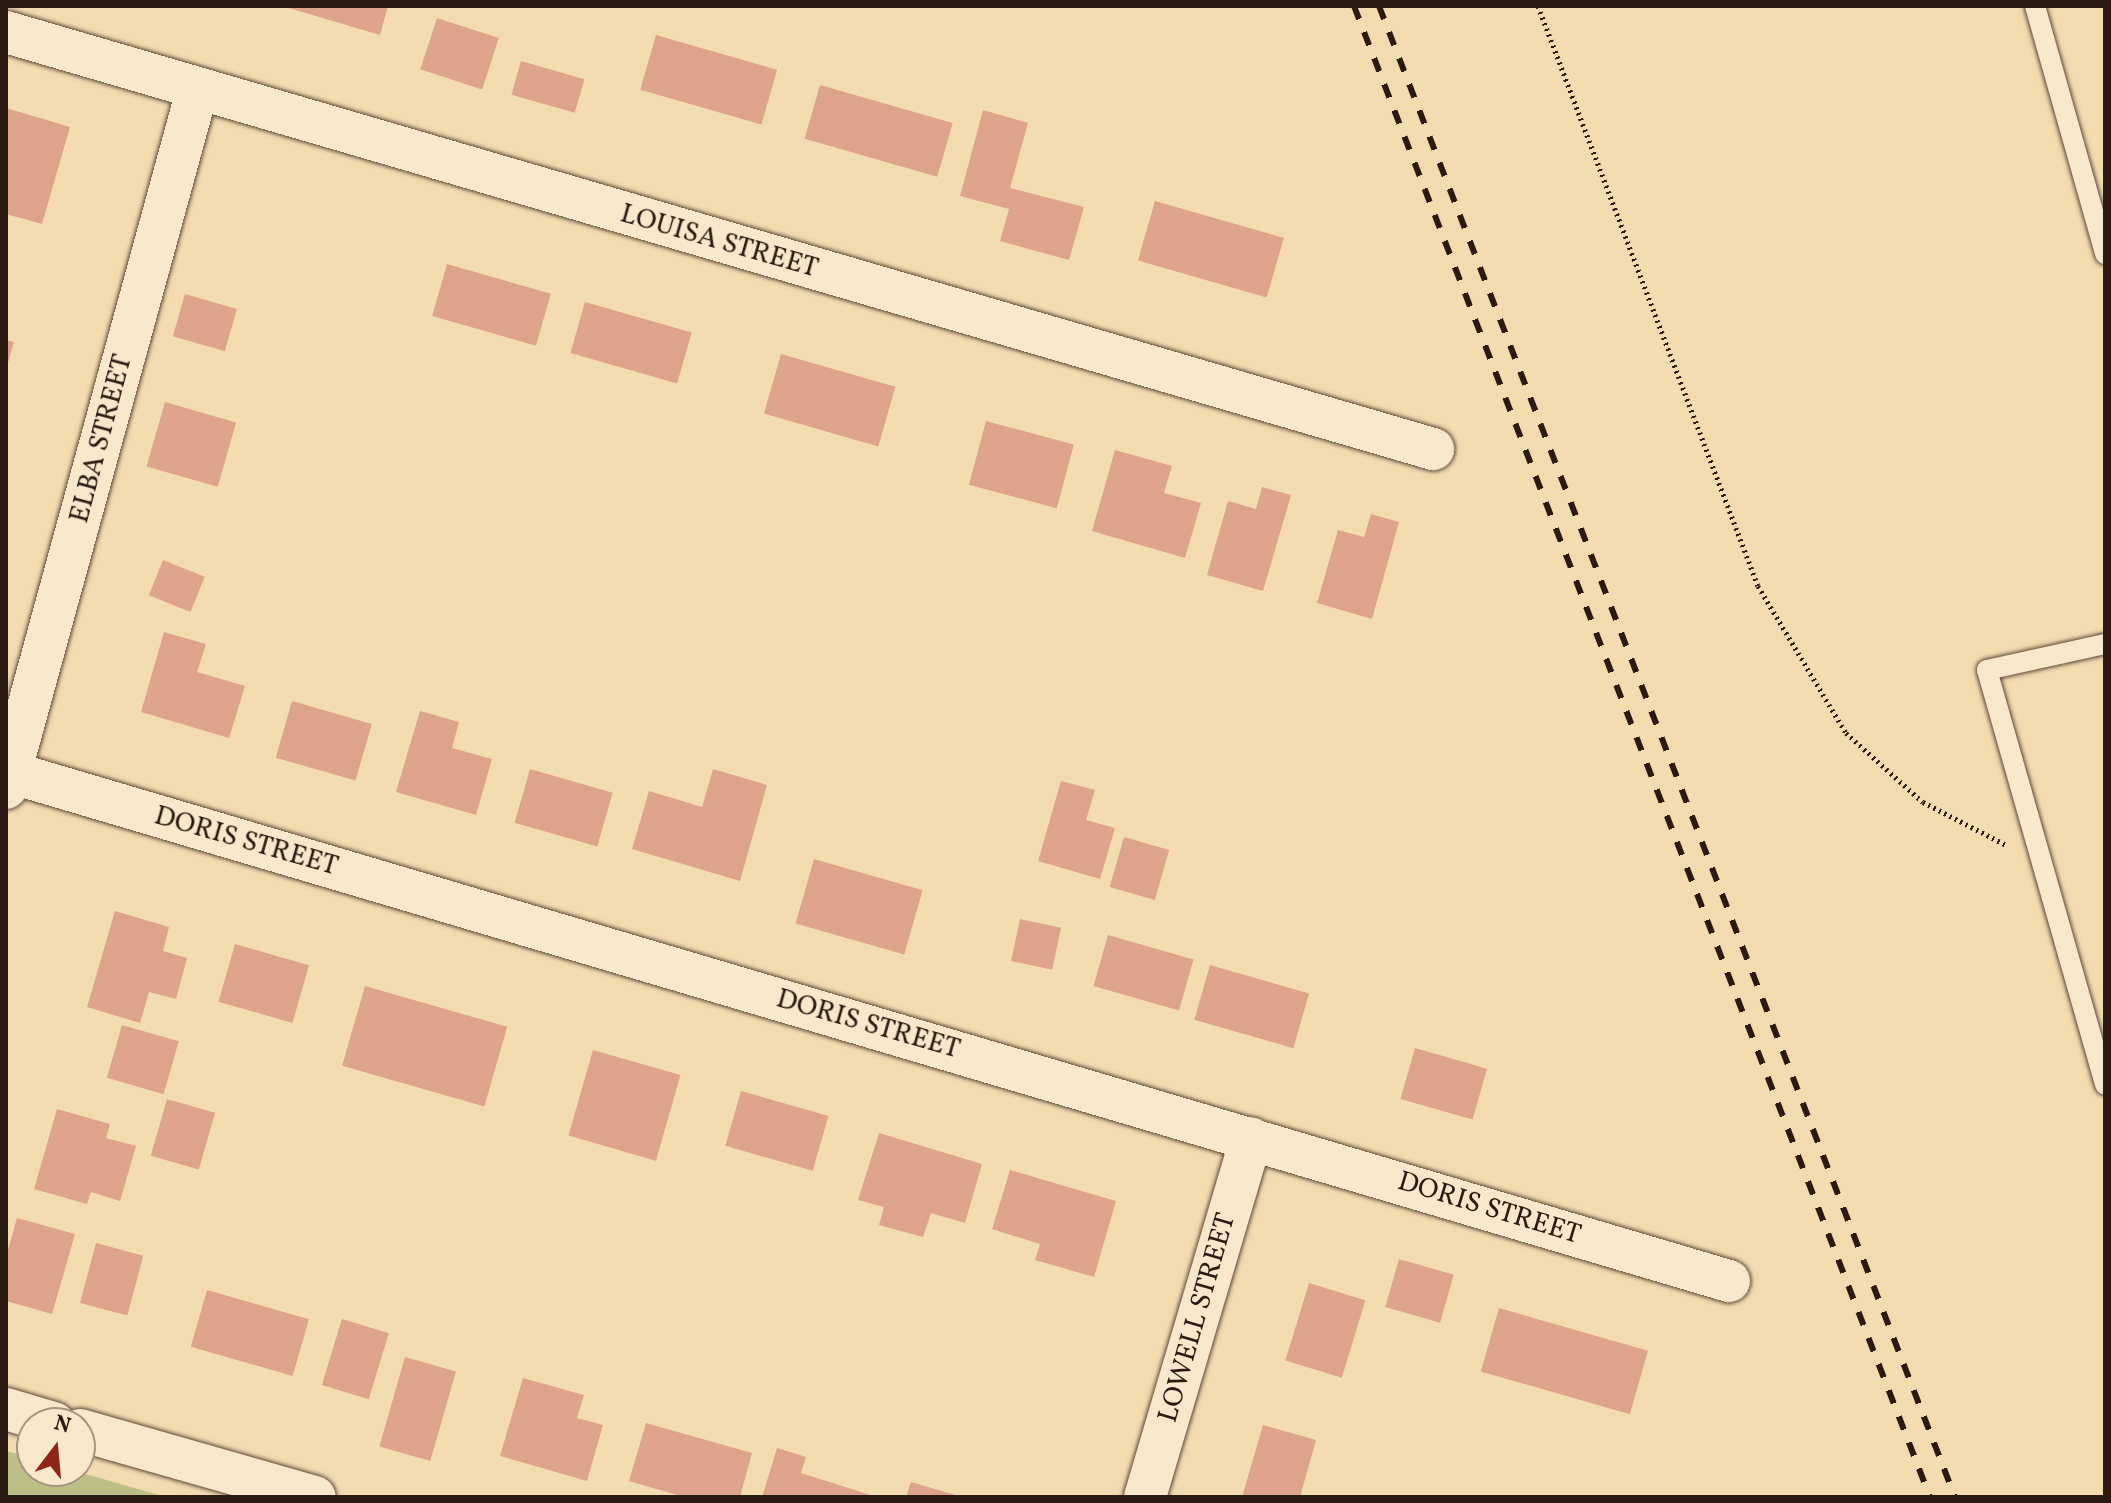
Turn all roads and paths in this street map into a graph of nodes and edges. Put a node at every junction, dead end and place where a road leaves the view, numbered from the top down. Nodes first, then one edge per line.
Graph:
1 (1538, 6) edge
2 (2035, 6) edge
3 (6, 32) edge
4 (197, 91) junction
5 (2105, 254) edge
6 (1433, 449) dead end
7 (2105, 644) edge
8 (7, 777) edge
9 (2042, 864) junction
10 (2105, 1085) edge
11 (1251, 1138) junction
12 (1729, 1281) dead end
13 (96, 1435) edge
14 (315, 1497) edge
15 (1145, 1497) edge

1 - 9 path
2 - 5 lane
3 - 4 street, LOUISA STREET
4 - 6 street, LOUISA STREET
4 - 8 street, ELBA STREET
7 - 9 lane
8 - 11 street, DORIS STREET
9 - 10 lane
11 - 12 street, DORIS STREET
11 - 15 street, LOWELL STREET
13 - 14 street

